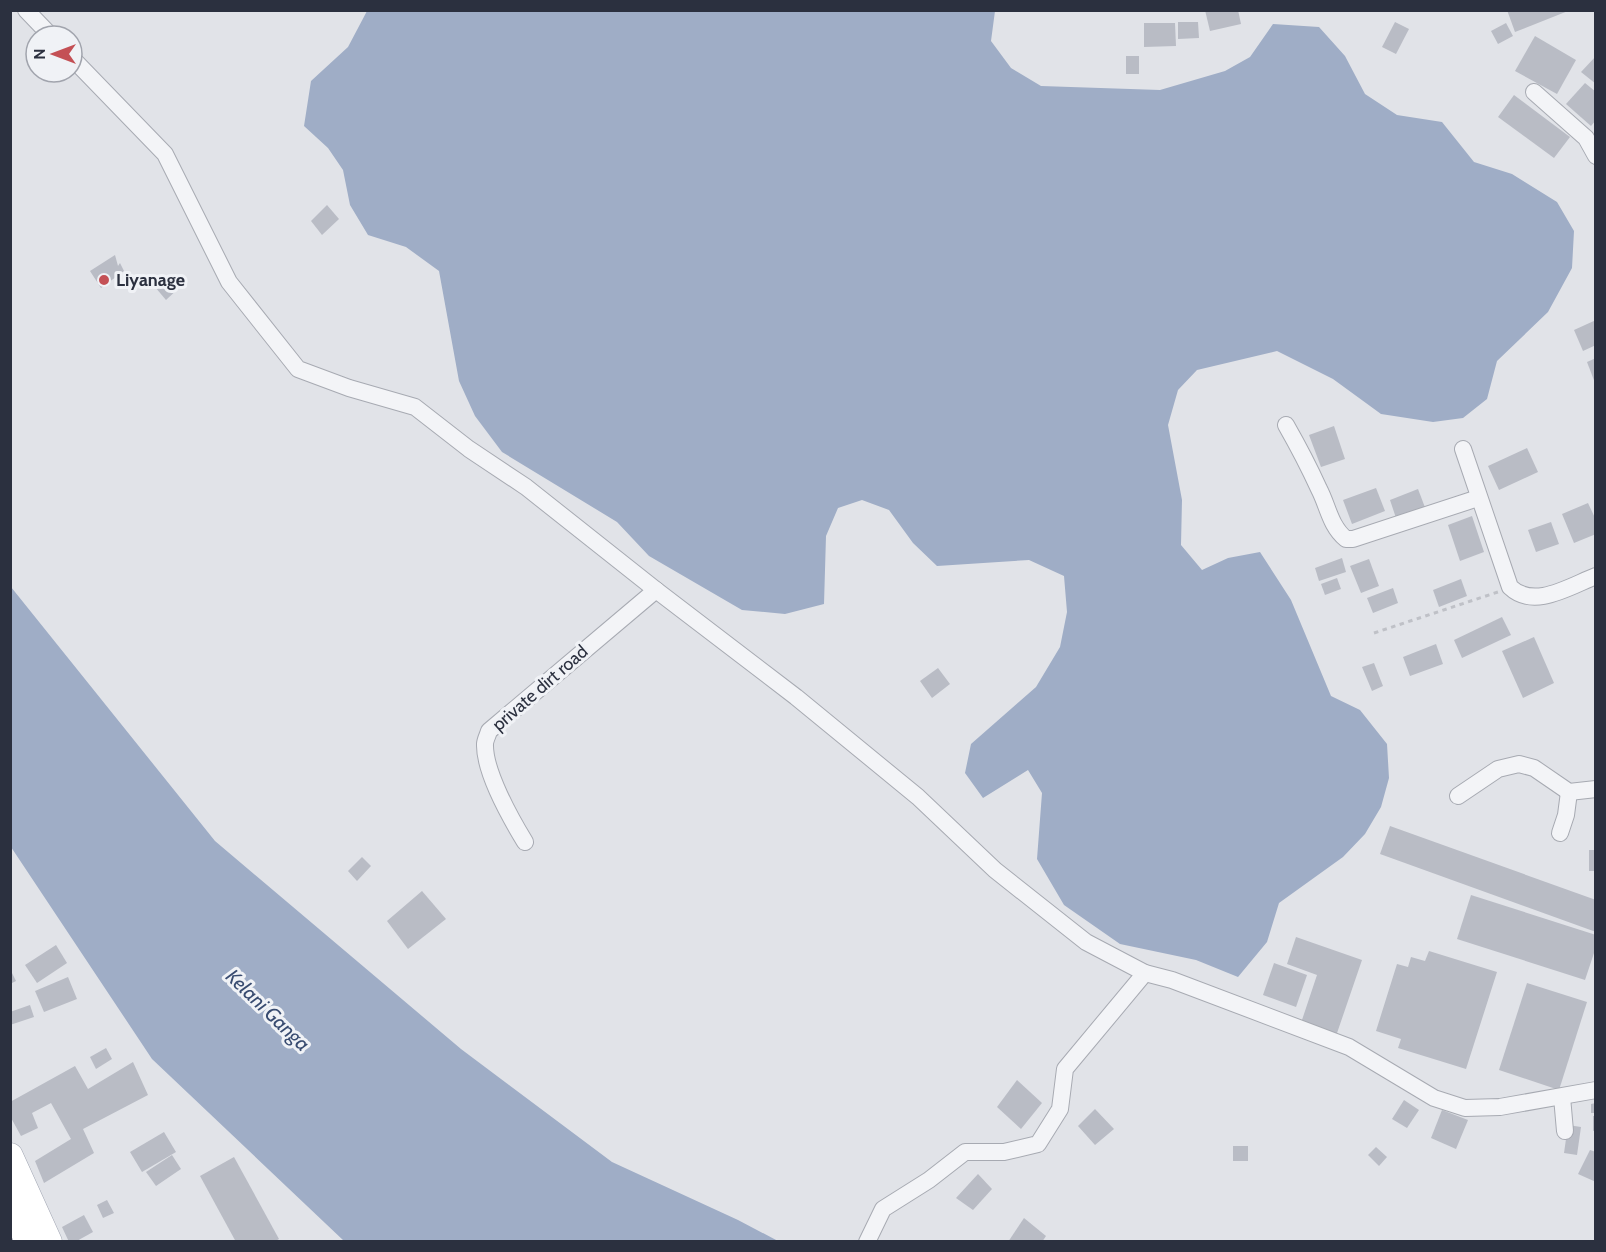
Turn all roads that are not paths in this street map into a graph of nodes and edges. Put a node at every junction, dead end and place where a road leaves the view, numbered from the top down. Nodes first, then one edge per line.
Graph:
1 (26, 10) edge
2 (39, 24) edge
3 (84, 70) edge
4 (1534, 92) dead end
5 (1596, 156) edge
6 (1286, 425) dead end
7 (1463, 449) dead end
8 (1478, 498) junction
9 (1596, 576) edge
10 (656, 590) junction
11 (1596, 789) edge
12 (1569, 792) junction
13 (1458, 796) dead end
14 (1560, 833) dead end
15 (525, 842) dead end
16 (1146, 973) junction
17 (1596, 1090) edge
18 (1562, 1097) junction
19 (1565, 1131) dead end
20 (10, 1156) edge
21 (10, 1200) edge
22 (28, 1242) edge
23 (49, 1242) edge
24 (867, 1242) edge

1 - 2 street
3 - 10 street
4 - 5 street
6 - 8 street
7 - 8 street
8 - 9 street
10 - 15 street, private dirt road
10 - 16 street
11 - 12 street
12 - 13 street
12 - 14 street
16 - 18 street
16 - 24 street
17 - 18 street
18 - 19 street
20 - 23 main road
21 - 22 main road

